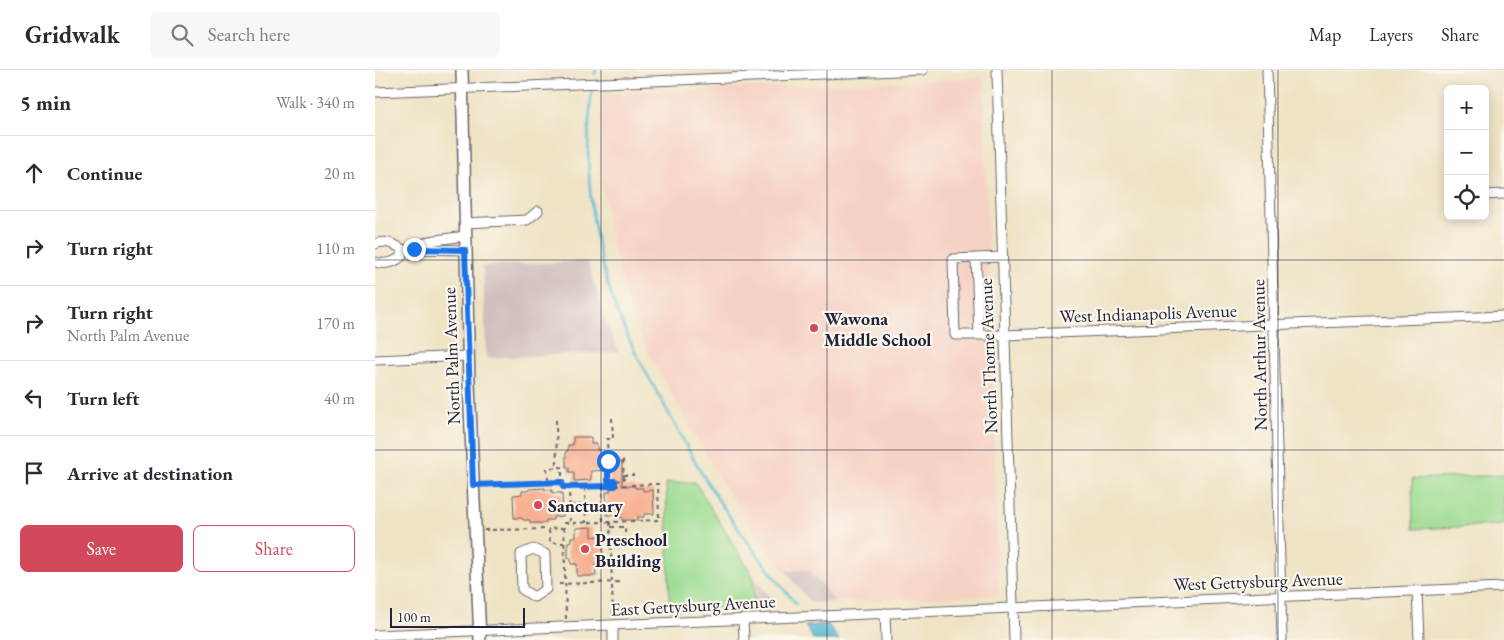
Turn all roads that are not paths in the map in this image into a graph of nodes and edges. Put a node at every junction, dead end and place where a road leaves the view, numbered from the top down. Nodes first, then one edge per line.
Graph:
1 (462, 70) edge
2 (923, 70) edge
3 (997, 70) edge
4 (1267, 70) edge
5 (729, 74) edge
6 (462, 88) junction
7 (375, 92) edge
8 (1504, 194) edge
9 (1489, 195) edge
10 (539, 211) dead end
11 (465, 223) junction
12 (465, 236) junction
13 (375, 244) edge
14 (414, 249) junction
15 (403, 250) junction
16 (465, 250) junction
17 (1002, 257) junction
18 (976, 258) junction
19 (375, 262) edge
20 (1504, 316) edge
21 (1274, 325) junction
22 (979, 335) junction
23 (1004, 335) junction
24 (468, 356) junction
25 (375, 360) edge
26 (1504, 587) edge
27 (1417, 591) junction
28 (1280, 596) junction
29 (534, 597) joint
30 (1013, 608) junction
31 (885, 613) junction
32 (743, 619) junction
33 (613, 625) junction
34 (375, 635) edge
35 (479, 635) edge
36 (613, 640) edge
37 (744, 640) edge
38 (885, 640) edge
39 (1014, 640) edge
40 (1282, 640) edge
41 (1419, 640) edge

1 - 6 main road, North Palm Avenue
2 - 5 street
3 - 17 street, North Thorne Avenue
4 - 21 street, North Arthur Avenue
5 - 6 street
6 - 7 street
6 - 11 main road, North Palm Avenue
8 - 9 street
10 - 11 street
11 - 12 main road, North Palm Avenue
12 - 14 street
12 - 16 main road, North Palm Avenue
13 - 15 street
14 - 15 street
14 - 16 street
15 - 19 street
16 - 24 main road, North Palm Avenue
17 - 18 street
17 - 23 street, North Thorne Avenue
18 - 22 street
18 - 22 street, West Indianapolis Avenue
20 - 21 street, West Indianapolis Avenue
21 - 23 street, West Indianapolis Avenue
21 - 28 street, North Arthur Avenue
22 - 23 street, West Indianapolis Avenue
23 - 30 street, North Thorne Avenue
24 - 25 street
24 - 35 main road, North Palm Avenue
26 - 27 street, West Gettysburg Avenue
27 - 28 street, West Gettysburg Avenue
27 - 41 street
28 - 30 street, West Gettysburg Avenue
28 - 40 street, North Arthur Avenue
29 - 29 street
30 - 31 street, East Gettysburg Avenue
30 - 39 street, North Thorne Avenue
31 - 32 street, East Gettysburg Avenue
31 - 38 street
32 - 33 street, East Gettysburg Avenue
32 - 37 street
33 - 35 street, East Gettysburg Avenue
33 - 36 street
34 - 35 street, East Gettysburg Avenue

